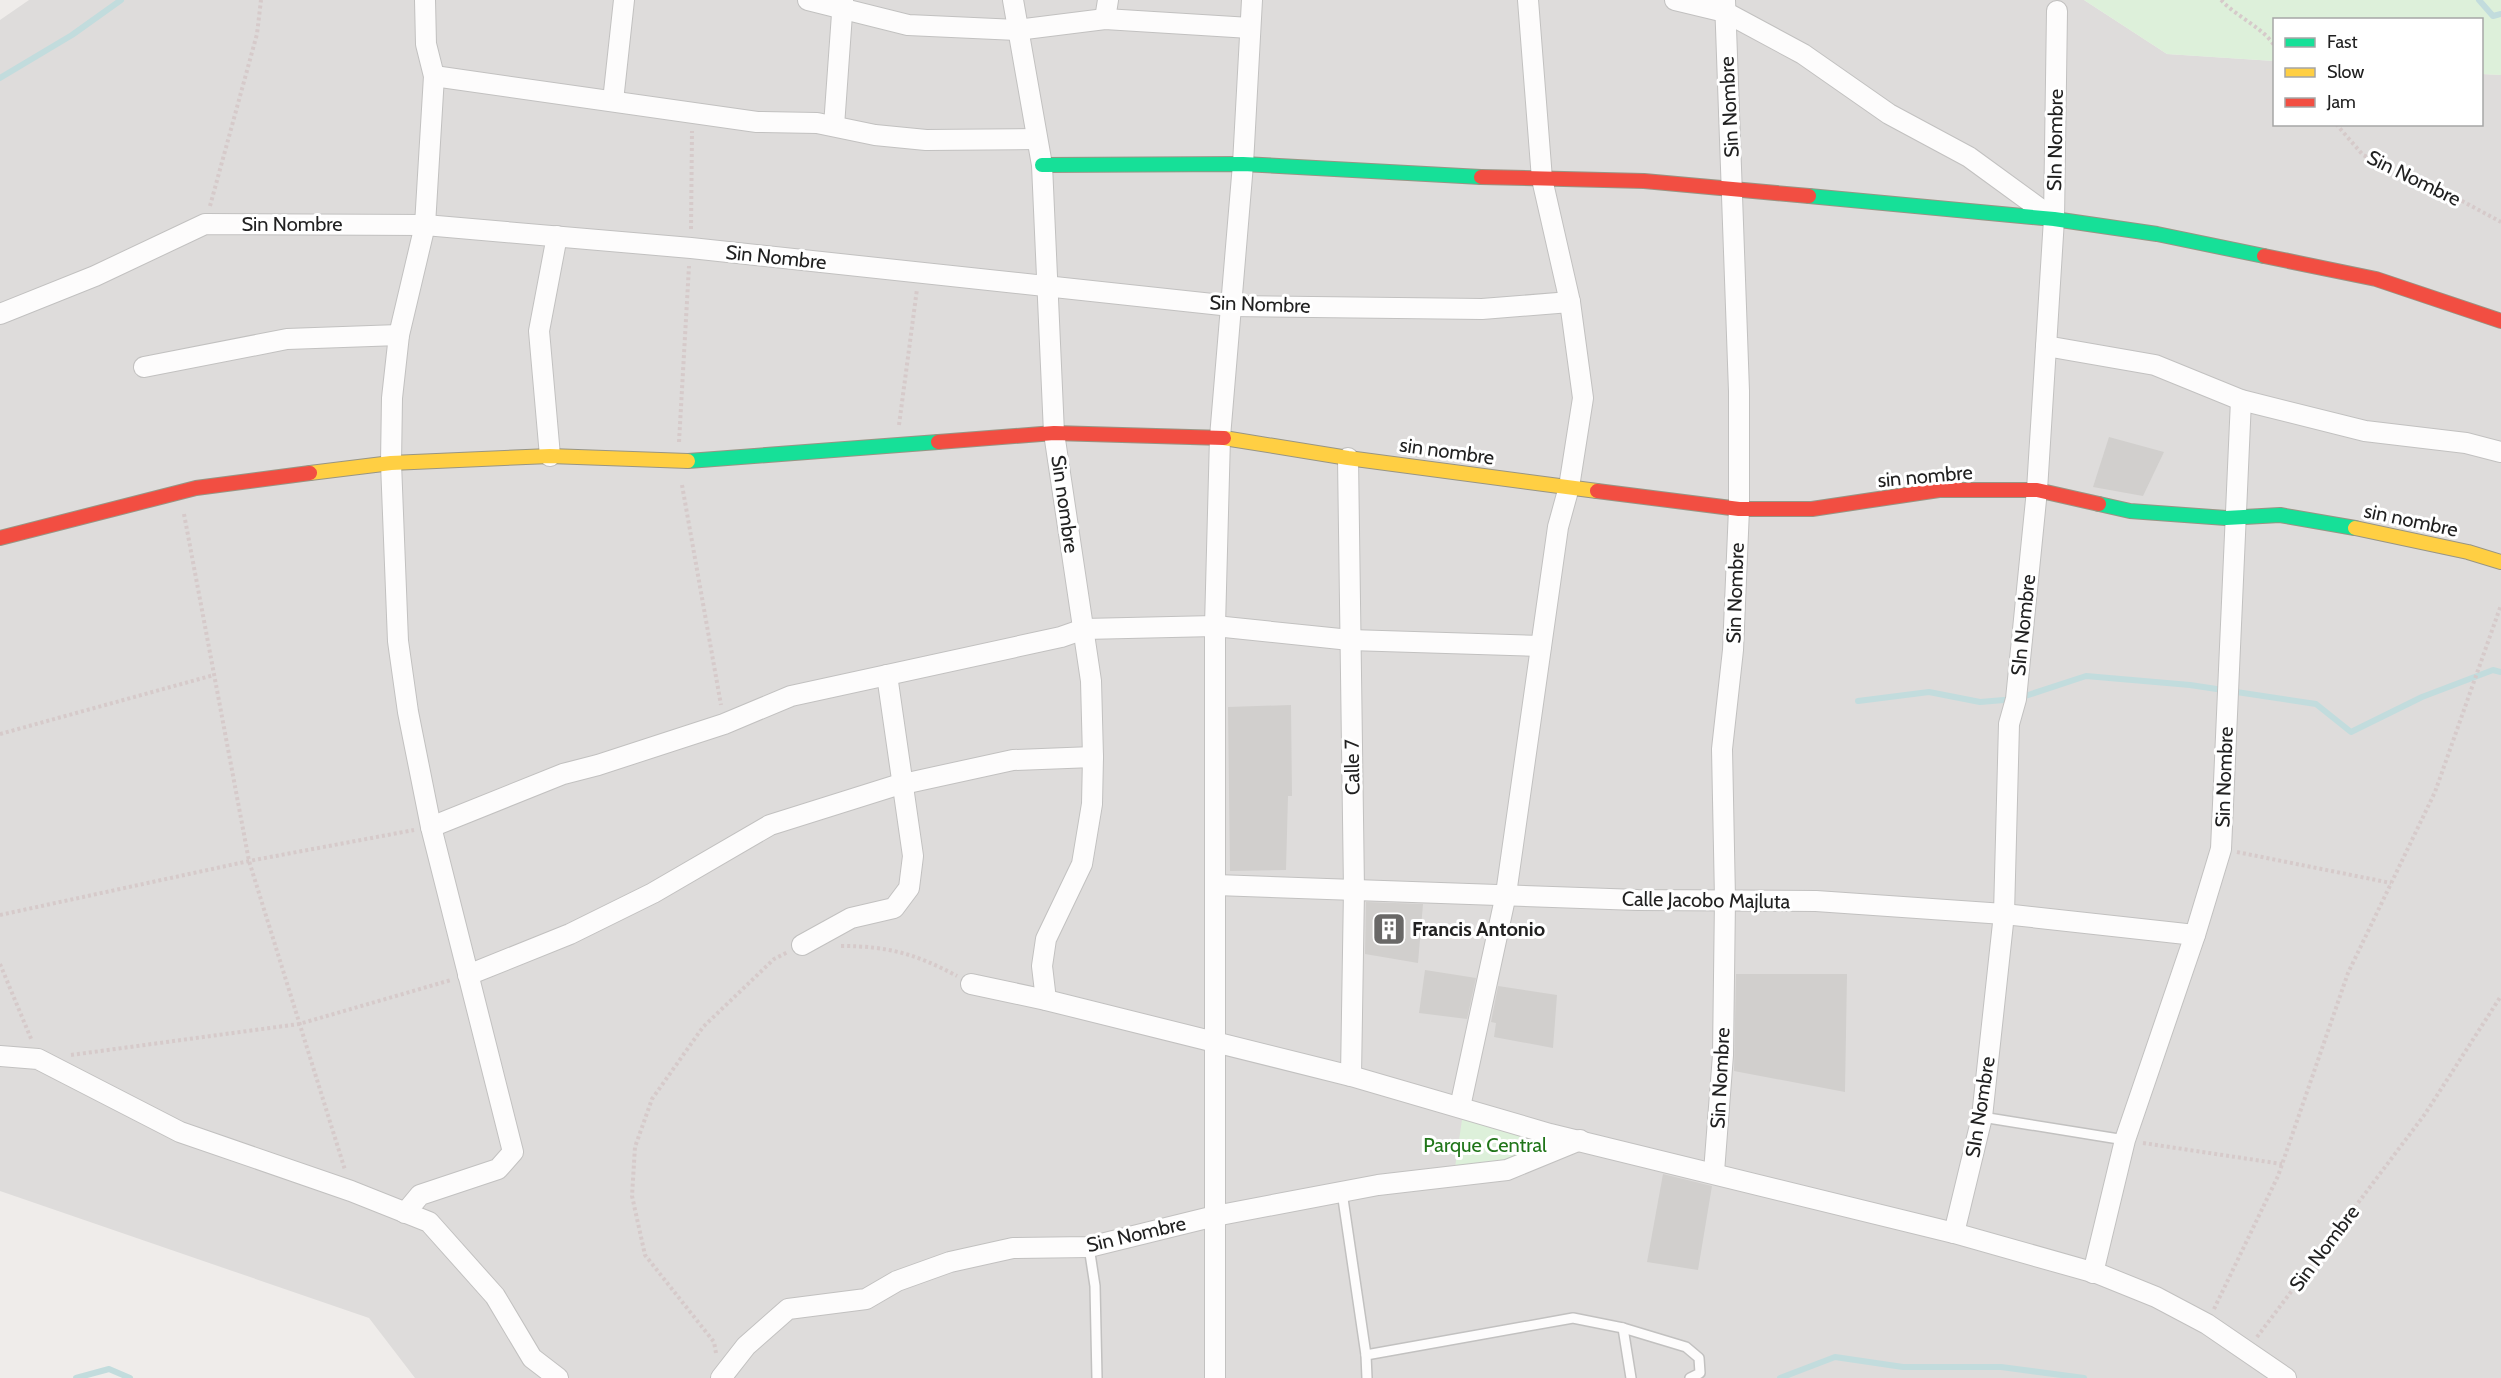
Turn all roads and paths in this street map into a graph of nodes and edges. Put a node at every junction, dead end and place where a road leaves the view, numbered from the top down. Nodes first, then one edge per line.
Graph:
1 (261, 0) edge
2 (425, 0) edge
3 (624, 0) edge
4 (807, 0) edge
5 (1013, 0) edge
6 (1252, 0) edge
7 (1528, 0) edge
8 (1676, 0) edge
9 (2222, 0) edge
10 (843, 4) edge
11 (1725, 6) edge
12 (1106, 10) edge
13 (2057, 11) dead end
14 (1250, 28) junction
15 (1017, 30) junction
16 (2273, 43) edge
17 (434, 76) junction
18 (613, 101) junction
19 (693, 113) junction
20 (834, 126) junction
21 (2338, 126) edge
22 (1037, 139) junction
23 (1243, 164) junction
24 (1042, 165) junction
25 (1542, 179) junction
26 (1733, 191) junction
27 (2054, 219) junction
28 (2501, 222) edge
29 (205, 224) junction
30 (425, 225) junction
31 (558, 236) junction
32 (691, 248) junction
33 (920, 273) junction
34 (1047, 286) junction
35 (1570, 302) junction
36 (1231, 306) junction
37 (0, 314) edge
38 (2501, 321) edge
39 (399, 335) junction
40 (2046, 346) junction
41 (144, 367) dead end
42 (2241, 400) junction
43 (1054, 434) junction
44 (1220, 437) junction
45 (897, 443) junction
46 (2501, 452) edge
47 (550, 456) junction
48 (1348, 458) junction
49 (678, 462) junction
50 (391, 463) junction
51 (1569, 488) junction
52 (2037, 490) junction
53 (180, 492) junction
54 (1739, 509) junction
55 (2234, 518) junction
56 (0, 538) edge
57 (2501, 562) edge
58 (2501, 605) edge
59 (1215, 626) junction
60 (1083, 629) junction
61 (1350, 640) junction
62 (1541, 646) junction
63 (214, 675) junction
64 (887, 675) junction
65 (724, 724) junction
66 (0, 734) edge
67 (1094, 756) junction
68 (903, 784) junction
69 (432, 827) junction
70 (2221, 849) junction
71 (249, 861) junction
72 (2391, 883) junction
73 (1216, 885) junction
74 (1354, 890) junction
75 (1506, 894) junction
76 (1725, 899) junction
77 (2004, 914) junction
78 (0, 915) edge
79 (2196, 935) junction
80 (802, 945) joint
81 (835, 946) dead end
82 (0, 964) edge
83 (468, 975) junction
84 (971, 984) joint
85 (2501, 996) edge
86 (1046, 1000) junction
87 (299, 1024) junction
88 (1215, 1043) junction
89 (0, 1056) edge
90 (38, 1059) junction
91 (1351, 1076) junction
92 (1460, 1107) junction
93 (1982, 1117) junction
94 (1580, 1140) junction
95 (2125, 1140) junction
96 (2282, 1164) junction
97 (1714, 1172) junction
98 (351, 1191) junction
99 (1342, 1192) junction
100 (405, 1213) junction
101 (1215, 1216) junction
102 (1954, 1233) junction
103 (1089, 1247) junction
104 (2093, 1273) junction
105 (2207, 1324) junction
106 (1623, 1328) junction
107 (2246, 1351) junction
108 (1366, 1355) junction
109 (719, 1369) edge
110 (558, 1378) edge
111 (1096, 1378) edge
112 (1215, 1378) edge
113 (1367, 1378) edge
114 (1631, 1378) edge
115 (1690, 1378) edge
116 (2286, 1378) edge

1 - 29 path
2 - 17 street
3 - 18 street
4 - 10 street
5 - 15 street, Sin nombre
6 - 14 street
7 - 25 street
8 - 11 street, Sin Nombre
9 - 16 path
10 - 15 street
10 - 20 street
11 - 26 street, Sin Nombre
11 - 27 street, Sin Nombre
12 - 14 street
12 - 15 street
13 - 27 street, SIn Nombre
14 - 23 street
15 - 22 street, Sin nombre
17 - 18 street
17 - 30 street
18 - 19 street
19 - 20 street
19 - 32 path
20 - 22 street
21 - 28 path, Sin Nombre
22 - 24 street, Sin nombre
23 - 24 street
23 - 25 street
23 - 36 street
24 - 34 street, Sin nombre
25 - 26 street
25 - 35 street
26 - 27 street
26 - 54 street, Sin Nombre
27 - 38 street
27 - 40 street, SIn Nombre
29 - 30 street, Sin Nombre
29 - 37 street, Sin Nombre
30 - 31 street, Sin Nombre
30 - 39 street
31 - 32 street, Sin Nombre
31 - 47 street
32 - 33 street, Sin Nombre
32 - 49 path
33 - 34 street, Sin Nombre
33 - 45 path
34 - 36 street, Sin Nombre
34 - 43 street, Sin nombre
35 - 36 street, Sin Nombre
35 - 51 street
36 - 44 street
39 - 41 street
39 - 50 street
40 - 42 street
40 - 52 street, SIn Nombre
42 - 46 street
42 - 55 street, Sin Nombre
43 - 44 street, sin nombre
43 - 45 street, sin nombre
43 - 60 street, Sin nombre
44 - 48 street, sin nombre
44 - 59 street
45 - 49 street, sin nombre
47 - 49 street, sin nombre
47 - 50 street, sin nombre
48 - 51 street, sin nombre
48 - 61 street, Calle 7
49 - 65 path
50 - 53 street, sin nombre
50 - 69 street
51 - 54 street, sin nombre
51 - 62 street
52 - 54 street, sin nombre
52 - 55 street, sin nombre
52 - 77 street, SIn Nombre
53 - 56 street, sin nombre
53 - 63 path
54 - 76 street, Sin Nombre
55 - 57 street, sin nombre
55 - 70 street, Sin Nombre
58 - 72 path
59 - 60 street
59 - 61 street
59 - 73 street
60 - 64 street
60 - 67 street, Sin nombre
61 - 62 street
61 - 74 street, Calle 7
62 - 75 street
63 - 66 path
63 - 71 path
64 - 65 street
64 - 68 street
65 - 69 street
67 - 68 street
67 - 86 street, Sin nombre
68 - 80 street
68 - 83 street
69 - 71 path
69 - 83 street
70 - 72 path
70 - 79 street, Sin Nombre
71 - 78 path
71 - 87 path
72 - 96 path
73 - 74 street, Calle Jacobo Majluta
73 - 88 street
74 - 75 street, Calle Jacobo Majluta
74 - 91 street, Calle 7
75 - 76 street, Calle Jacobo Majluta
75 - 92 street
76 - 77 street, Calle Jacobo Majluta
76 - 97 street, Sin Nombre
77 - 79 street, Calle Jacobo Majluta
77 - 93 street, SIn Nombre
79 - 95 street, Sin Nombre
80 - 109 path
81 - 84 path
82 - 90 path
83 - 87 path
83 - 100 street
84 - 86 street
85 - 107 path, Sin Nombre
86 - 88 street
87 - 90 path
87 - 98 path
88 - 91 street
88 - 101 street
89 - 90 street
90 - 98 street
91 - 92 street
92 - 94 street
93 - 95 lane
93 - 102 street, SIn Nombre
94 - 97 street
94 - 99 street, Sin Nombre
95 - 96 path
95 - 104 street, Sin Nombre
96 - 105 path
97 - 102 street
98 - 100 street
99 - 101 street, Sin Nombre
99 - 108 lane
100 - 110 street
101 - 103 street, Sin Nombre
101 - 112 street
102 - 104 street
103 - 109 street, Sin Nombre
103 - 111 lane
104 - 105 street
105 - 107 street
106 - 108 lane
106 - 114 lane
106 - 115 lane
107 - 116 street
108 - 113 lane

